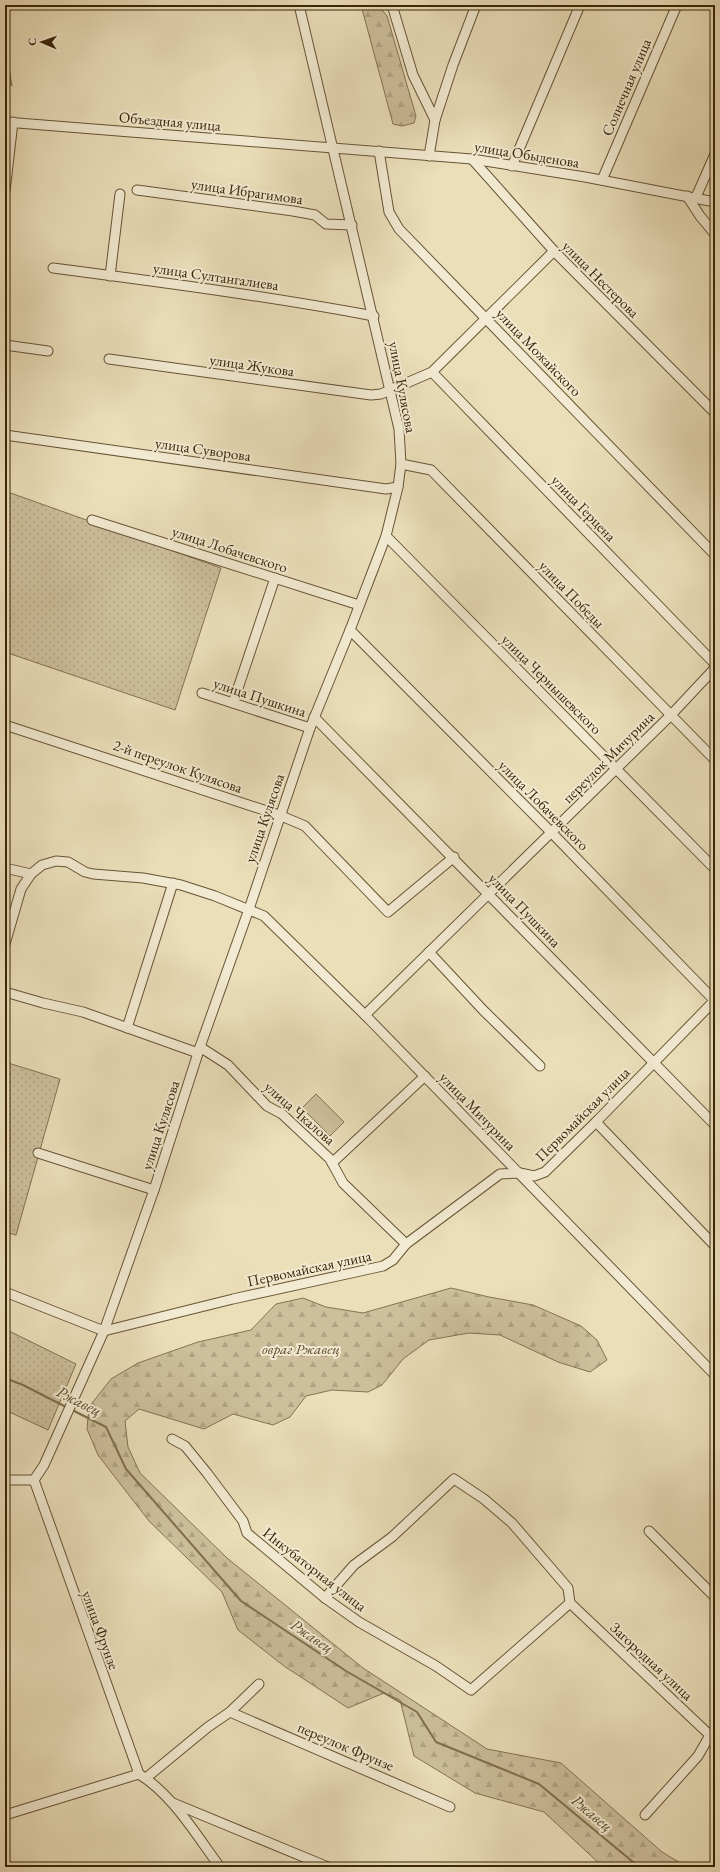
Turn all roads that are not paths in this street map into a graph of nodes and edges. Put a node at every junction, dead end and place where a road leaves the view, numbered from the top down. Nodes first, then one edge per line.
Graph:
1 (299, 5) edge
2 (392, 5) edge
3 (476, 5) edge
4 (580, 5) edge
5 (677, 5) edge
6 (435, 120) junction
7 (9, 122) edge
8 (334, 149) junction
9 (379, 151) junction
10 (715, 154) edge
11 (429, 156) junction
12 (472, 159) junction
13 (6, 165) edge
14 (512, 166) junction
15 (602, 180) junction
16 (137, 190) dead end
17 (5, 191) edge
18 (120, 194) dead end
19 (692, 196) junction
20 (715, 202) edge
21 (352, 225) junction
22 (715, 234) edge
23 (554, 251) junction
24 (53, 268) dead end
25 (110, 276) junction
26 (374, 316) junction
27 (486, 318) junction
28 (5, 345) edge
29 (48, 351) dead end
30 (109, 359) dead end
31 (432, 372) junction
32 (390, 389) junction
33 (715, 413) edge
34 (5, 435) edge
35 (401, 464) junction
36 (398, 487) junction
37 (92, 520) dead end
38 (386, 536) junction
39 (715, 555) edge
40 (274, 578) junction
41 (359, 605) junction
42 (350, 630) junction
43 (715, 664) edge
44 (715, 668) edge
45 (202, 693) dead end
46 (234, 703) junction
47 (670, 715) junction
48 (314, 716) junction
49 (5, 725) edge
50 (310, 728) junction
51 (715, 760) edge
52 (616, 768) junction
53 (280, 815) junction
54 (551, 832) junction
55 (454, 857) junction
56 (5, 868) edge
57 (715, 869) edge
58 (30, 874) junction
59 (174, 883) junction
60 (489, 893) junction
61 (249, 909) junction
62 (5, 944) edge
63 (429, 952) junction
64 (5, 992) edge
65 (715, 1000) edge
66 (365, 1015) junction
67 (127, 1028) junction
68 (199, 1050) junction
69 (654, 1062) junction
70 (540, 1066) dead end
71 (425, 1076) junction
72 (596, 1122) junction
73 (715, 1125) edge
74 (38, 1153) dead end
75 (332, 1163) junction
76 (520, 1173) junction
77 (154, 1190) junction
78 (406, 1244) junction
79 (715, 1246) edge
80 (5, 1292) edge
81 (104, 1331) junction
82 (712, 1369) edge
83 (715, 1375) edge
84 (172, 1439) dead end
85 (5, 1480) edge
86 (34, 1480) junction
87 (649, 1531) dead end
88 (715, 1597) edge
89 (325, 1598) junction
90 (570, 1603) junction
91 (259, 1684) dead end
92 (230, 1712) junction
93 (713, 1735) edge
94 (142, 1776) junction
95 (172, 1802) junction
96 (450, 1806) dead end
97 (5, 1815) edge
98 (645, 1815) dead end
99 (220, 1867) edge
100 (328, 1867) edge

1 - 8 street, улица Кулясова
2 - 6 street
3 - 6 street
4 - 14 street
5 - 15 street, Солнечная улица
6 - 11 street
7 - 8 street, Объездная улица
7 - 13 street
8 - 9 street, улица Обыденова
8 - 21 street, улица Кулясова
9 - 11 street, улица Обыденова
9 - 27 street, улица Можайского
10 - 19 street
11 - 12 street, улица Обыденова
12 - 14 street, улица Обыденова
12 - 23 street, улица Нестерова
13 - 17 street
14 - 15 street, улица Обыденова
15 - 19 street, улица Обыденова
16 - 21 street, улица Ибрагимова
18 - 25 street
19 - 20 street, улица Обыденова
19 - 22 street
21 - 26 street, улица Кулясова
23 - 27 street
23 - 33 street, улица Нестерова
24 - 25 street, улица Султангалиева
25 - 26 street, улица Султангалиева
26 - 32 street, улица Кулясова
27 - 31 street
27 - 39 street, улица Можайского
28 - 29 street
30 - 32 street, улица Жукова
31 - 32 street, улица Жукова
31 - 43 street, улица Герцена
32 - 35 street, улица Кулясова
34 - 36 street, улица Суворова
35 - 36 street, улица Кулясова
35 - 47 street, улица Победы
36 - 38 street, улица Кулясова
37 - 40 street, улица Лобачевского
38 - 41 street, улица Кулясова
38 - 52 street, улица Чернышевского
40 - 41 street, улица Лобачевского
40 - 46 street
41 - 42 street, улица Кулясова
42 - 48 street, улица Кулясова
42 - 54 street, улица Лобачевского
44 - 47 street, переулок Мичурина
45 - 46 street, улица Пушкина
46 - 50 street, улица Пушкина
47 - 51 street, улица Победы
47 - 52 street, переулок Мичурина
48 - 50 street, улица Кулясова
48 - 55 street, улица Пушкина
49 - 53 street, 2-й переулок Кулясова
50 - 53 street, улица Кулясова
52 - 54 street, переулок Мичурина
52 - 57 street, улица Чернышевского
53 - 55 street, 2-й переулок Кулясова
53 - 61 street, улица Кулясова
54 - 60 street, переулок Мичурина
54 - 65 street, улица Лобачевского
55 - 60 street, улица Пушкина
56 - 58 street
58 - 59 street, улица Мичурина
58 - 62 street
59 - 61 street, улица Мичурина
59 - 67 street
60 - 63 street, переулок Мичурина
60 - 69 street, улица Пушкина
61 - 66 street, улица Мичурина
61 - 68 street, улица Кулясова
63 - 66 street, переулок Мичурина
63 - 70 street
64 - 67 street, улица Чкалова
65 - 69 street, Первомайская улица
66 - 71 street, улица Мичурина
67 - 68 street, улица Чкалова
68 - 75 street, улица Чкалова
68 - 77 street, улица Кулясова
69 - 72 street, Первомайская улица
69 - 73 street, улица Пушкина
71 - 75 street
71 - 76 street, улица Мичурина
72 - 76 street, Первомайская улица
72 - 79 street
74 - 77 street
75 - 78 street, улица Чкалова
76 - 78 street, Первомайская улица
76 - 82 street, улица Мичурина
77 - 81 street, улица Кулясова
78 - 81 street, Первомайская улица
80 - 81 street
81 - 86 street, улица Кулясова
82 - 83 street, улица Мичурина
84 - 89 street, Инкубаторная улица
85 - 86 street
86 - 94 street, улица Фрунзе
87 - 88 street
89 - 90 street, Инкубаторная улица
89 - 90 street
90 - 93 street, Загородная улица
91 - 92 street
92 - 94 street
92 - 96 street, переулок Фрунзе
93 - 98 street
94 - 95 street, улица Фрунзе
94 - 97 street
95 - 99 street, улица Фрунзе
95 - 100 street, улица Фрунзе

